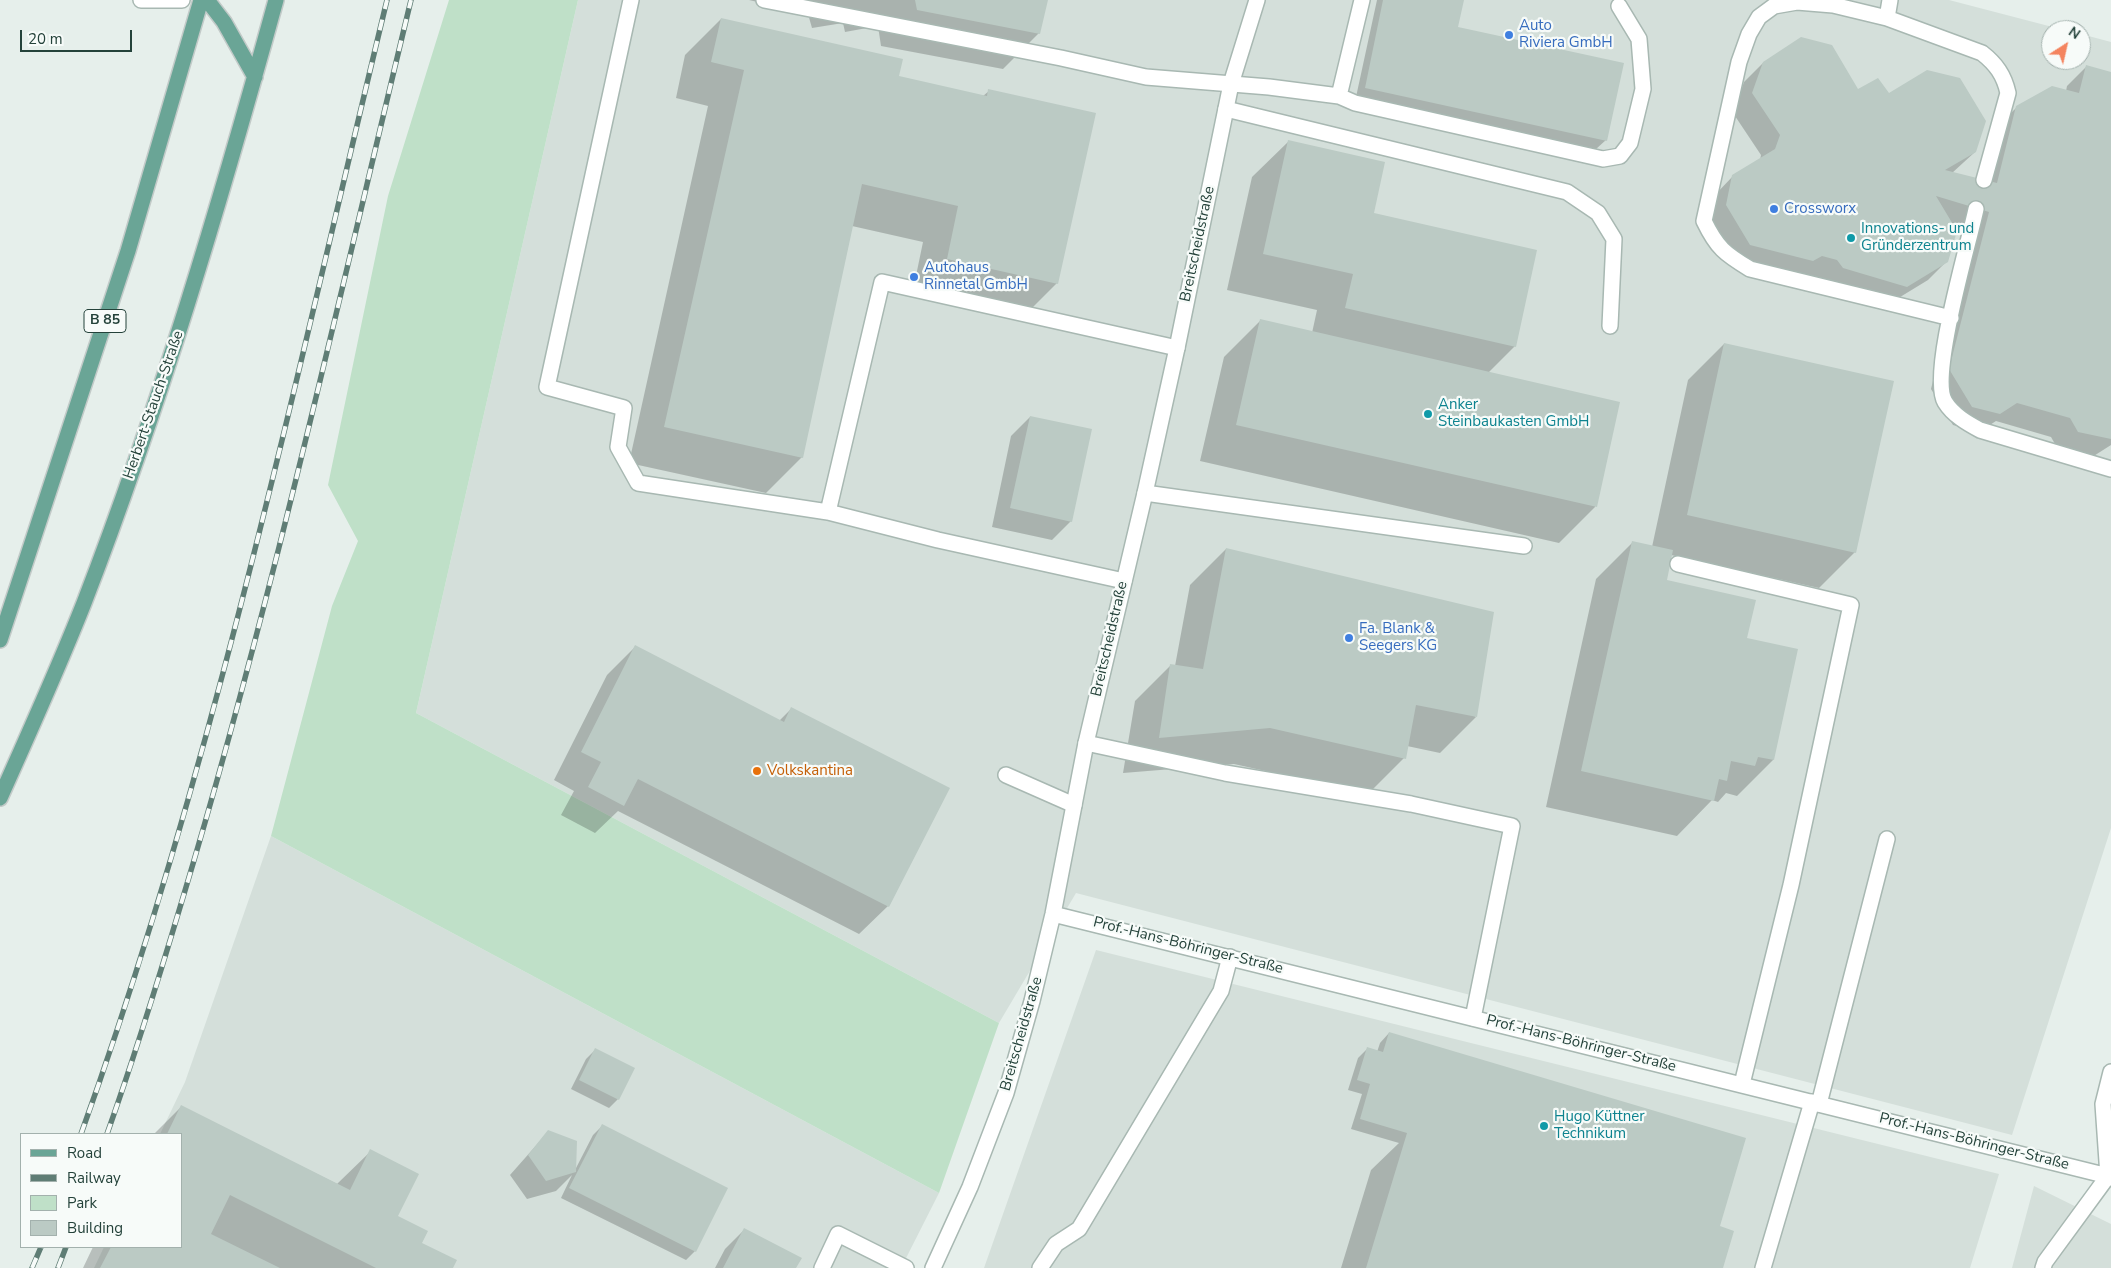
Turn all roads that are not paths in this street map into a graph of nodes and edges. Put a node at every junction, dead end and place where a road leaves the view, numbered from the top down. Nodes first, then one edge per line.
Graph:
1 (141, 0) edge
2 (182, 0) edge
3 (201, 0) edge
4 (207, 0) edge
5 (276, 0) edge
6 (631, 0) edge
7 (764, 0) edge
8 (1257, 0) edge
9 (1362, 0) edge
10 (1890, 0) edge
11 (1619, 6) dead end
12 (1887, 18) junction
13 (255, 76) junction
14 (1231, 84) junction
15 (1339, 96) junction
16 (1226, 109) junction
17 (1984, 180) dead end
18 (1976, 209) dead end
19 (1951, 318) junction
20 (1610, 326) dead end
21 (1177, 348) junction
22 (2111, 469) edge
23 (1145, 494) junction
24 (828, 512) junction
25 (1524, 546) dead end
26 (1678, 564) dead end
27 (1124, 581) junction
28 (0, 640) edge
29 (1086, 743) junction
30 (1006, 775) dead end
31 (0, 798) edge
32 (1074, 805) junction
33 (1887, 839) dead end
34 (1053, 914) junction
35 (1230, 957) junction
36 (1473, 1018) junction
37 (2111, 1072) edge
38 (1742, 1084) junction
39 (1816, 1103) junction
40 (2110, 1177) edge
41 (822, 1268) edge
42 (906, 1268) edge
43 (933, 1268) edge
44 (1040, 1268) edge
45 (1763, 1268) edge
46 (2043, 1268) edge

1 - 2 street
3 - 28 main road, B 85
4 - 13 main road
5 - 13 main road, Herbert-Stauch-Straße
6 - 24 street
7 - 14 street
8 - 14 street, Breitscheidstraße
9 - 15 street
10 - 12 street
11 - 15 street
12 - 17 street
12 - 19 street
13 - 31 main road, Herbert-Stauch-Straße
14 - 15 street
14 - 16 street, Breitscheidstraße
16 - 20 street
16 - 21 street, Breitscheidstraße
18 - 19 street
19 - 22 street
21 - 23 street, Breitscheidstraße
21 - 24 street
23 - 25 street
23 - 27 street, Breitscheidstraße
24 - 27 street
26 - 38 street
27 - 29 street, Breitscheidstraße
29 - 32 street, Breitscheidstraße
29 - 36 street
30 - 32 street
32 - 34 street, Breitscheidstraße
33 - 39 street
34 - 35 street, Prof.-Hans-Böhringer-Straße
34 - 43 street, Breitscheidstraße
35 - 36 street, Prof.-Hans-Böhringer-Straße
35 - 44 street
36 - 38 street, Prof.-Hans-Böhringer-Straße
37 - 40 street
38 - 39 street, Prof.-Hans-Böhringer-Straße
39 - 40 street, Prof.-Hans-Böhringer-Straße
39 - 45 street
40 - 46 street
41 - 42 street

